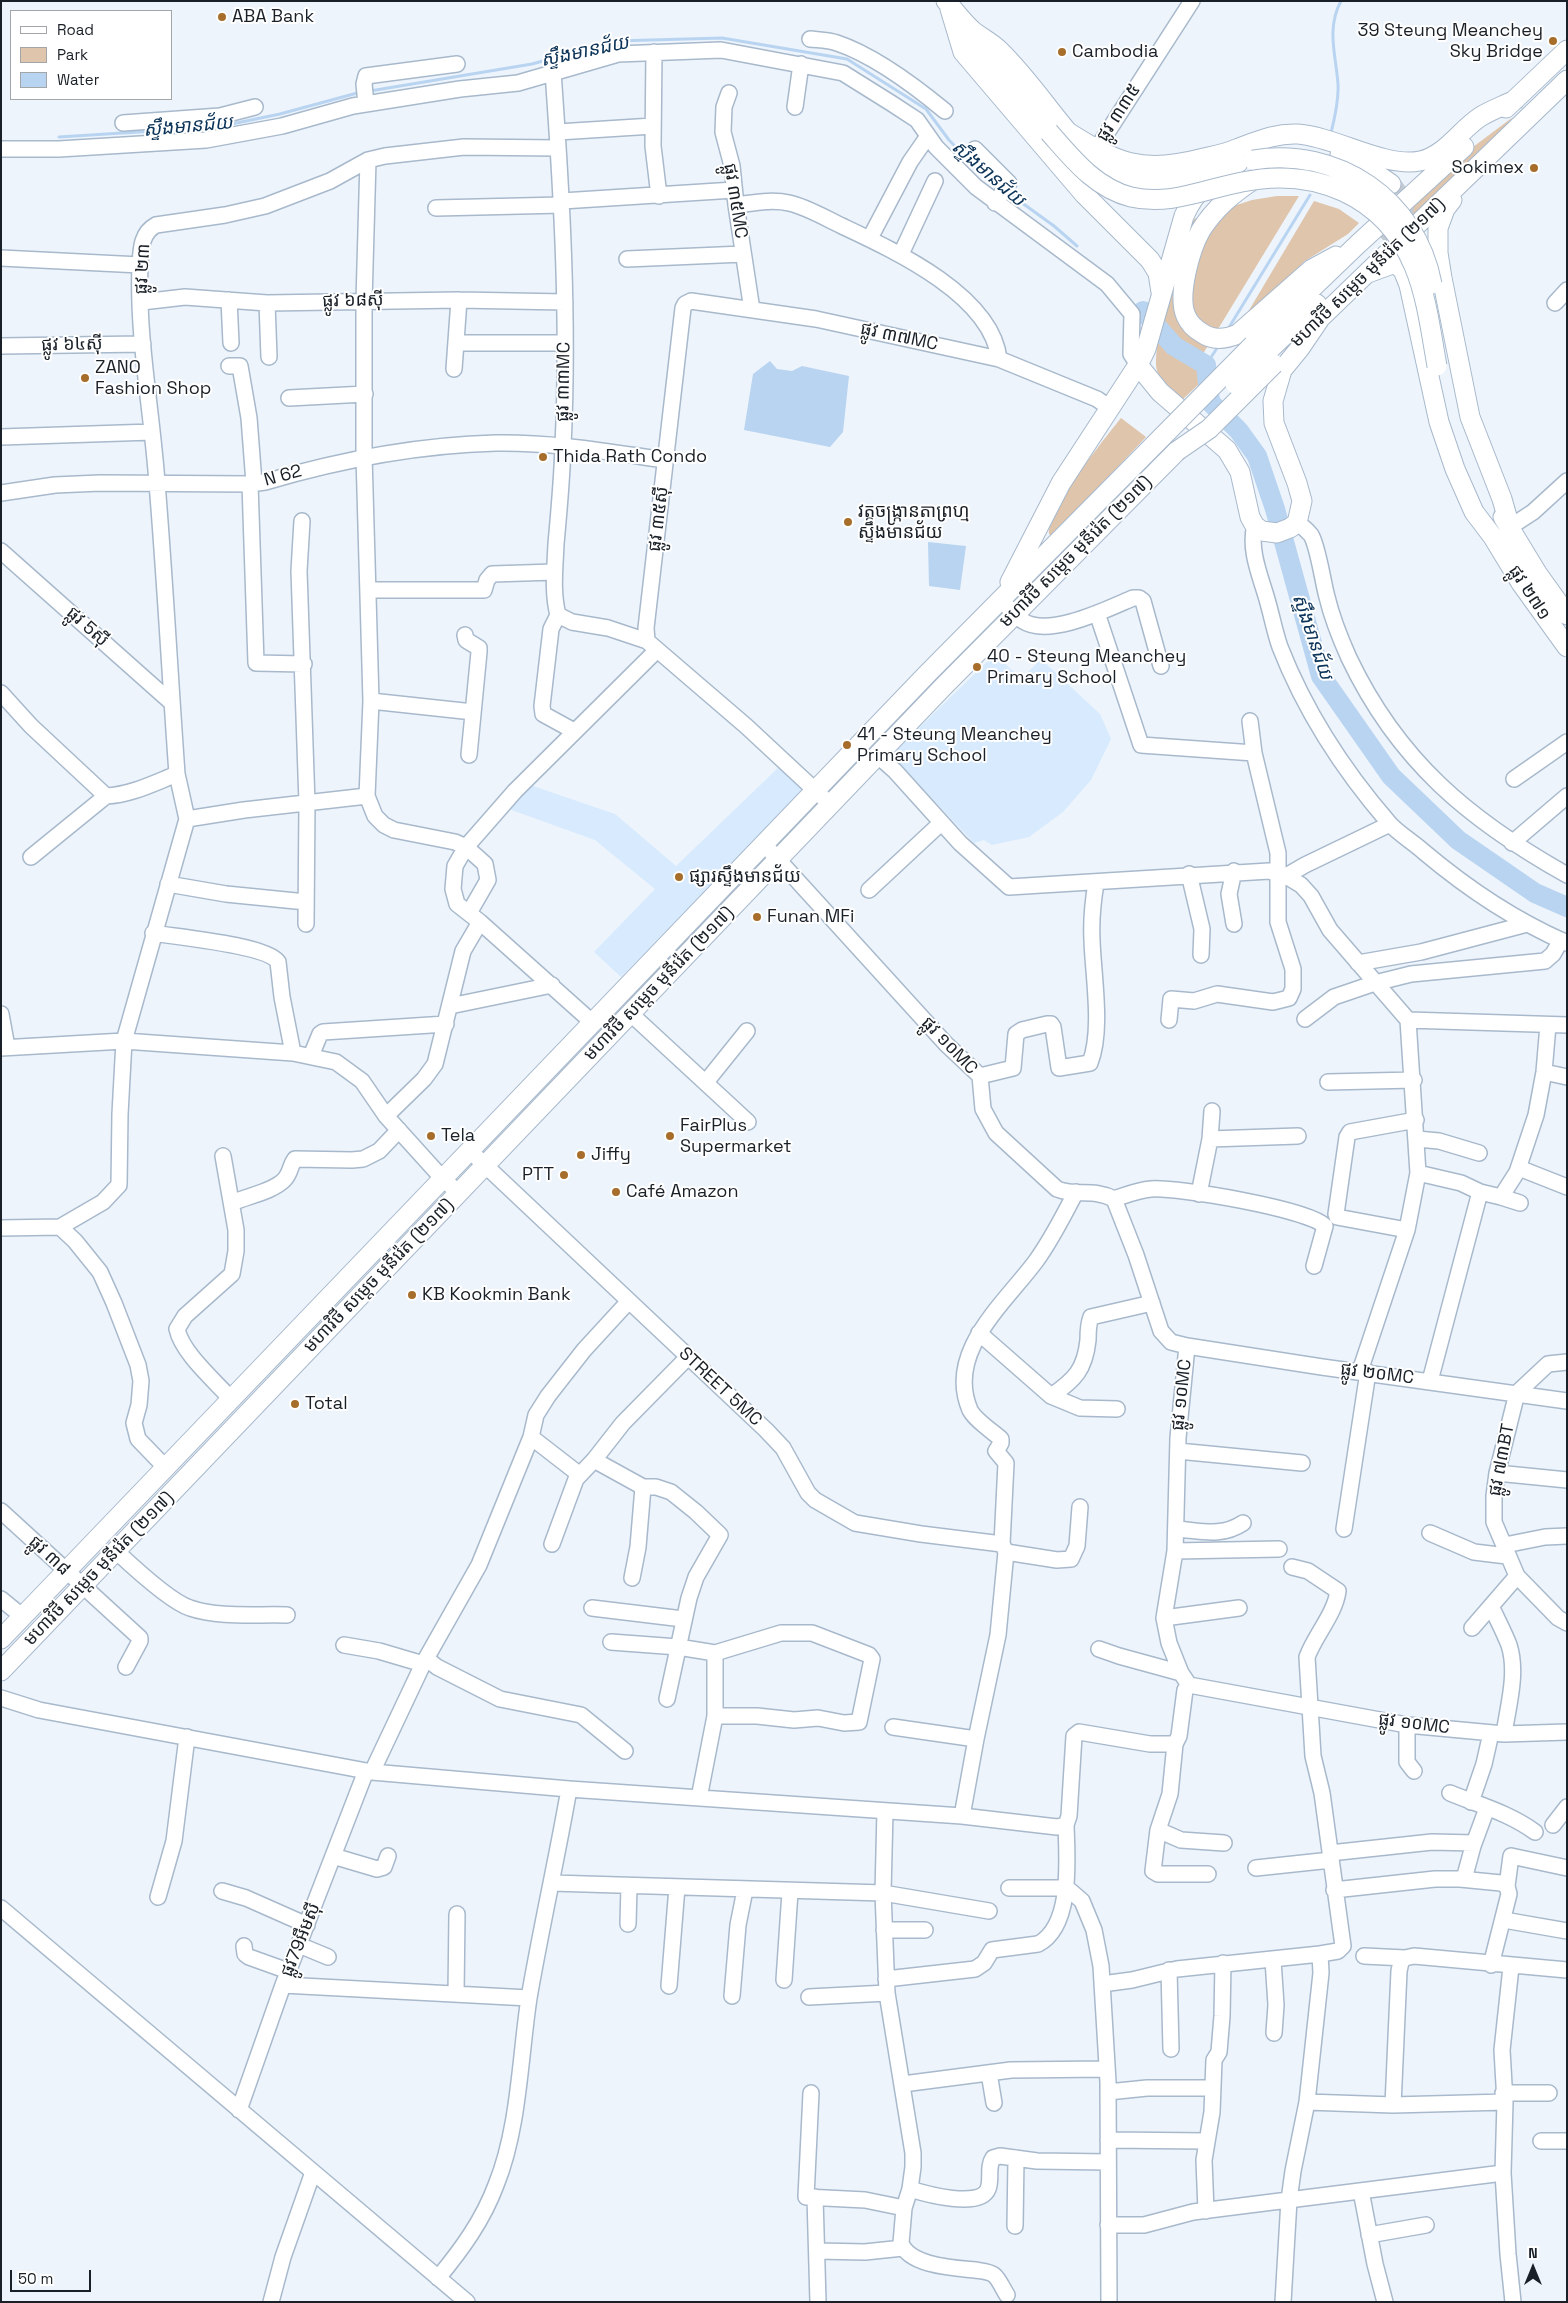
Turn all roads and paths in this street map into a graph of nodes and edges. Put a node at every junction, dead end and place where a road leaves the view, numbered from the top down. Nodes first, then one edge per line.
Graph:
1 (1192, 1) edge
2 (948, 3) edge
3 (972, 30) junction
4 (810, 39) dead end
5 (1567, 50) edge
6 (654, 52) junction
7 (456, 64) dead end
8 (801, 64) junction
9 (553, 72) junction
10 (1567, 80) edge
11 (899, 92) junction
12 (729, 93) dead end
13 (365, 95) junction
14 (1515, 100) junction
15 (255, 107) dead end
16 (795, 107) dead end
17 (945, 111) dead end
18 (123, 122) dead end
19 (225, 125) junction
20 (653, 126) junction
21 (558, 132) junction
22 (1068, 132) junction
23 (928, 136) junction
24 (558, 148) junction
25 (1, 149) edge
26 (975, 149) dead end
27 (1096, 150) junction
28 (1242, 158) junction
29 (368, 160) junction
30 (1254, 179) junction
31 (935, 181) dead end
32 (1462, 182) junction
33 (1391, 184) tunnel mouth
34 (659, 196) junction
35 (1000, 196) junction
36 (735, 197) junction
37 (562, 203) junction
38 (436, 208) dead end
39 (870, 238) junction
40 (1384, 241) tunnel mouth
41 (1358, 244) junction
42 (743, 254) junction
43 (900, 254) junction
44 (1, 258) edge
45 (628, 259) dead end
46 (140, 265) junction
47 (1368, 273) junction
48 (1567, 290) edge
49 (229, 300) junction
50 (459, 300) junction
51 (364, 301) junction
52 (142, 302) junction
53 (566, 302) junction
54 (268, 303) junction
55 (1555, 303) dead end
56 (1160, 304) junction
57 (682, 308) joint
58 (752, 310) junction
59 (1319, 320) junction
60 (230, 343) dead end
61 (456, 343) junction
62 (565, 343) junction
63 (144, 344) junction
64 (1, 346) edge
65 (1263, 355) junction
66 (269, 357) dead end
67 (1142, 357) junction
68 (999, 359) junction
69 (1442, 365) junction
70 (229, 366) dead end
71 (454, 369) dead end
72 (365, 394) junction
73 (289, 398) dead end
74 (1110, 408) junction
75 (152, 432) junction
76 (1, 437) edge
77 (563, 446) junction
78 (364, 456) junction
79 (666, 460) junction
80 (1567, 481) edge
81 (157, 483) junction
82 (252, 484) junction
83 (1, 493) edge
84 (302, 522) dead end
85 (1296, 523) junction
86 (1256, 527) junction
87 (1510, 527) junction
88 (1493, 537) junction
89 (1, 551) edge
90 (554, 572) junction
91 (368, 590) junction
92 (1000, 599) junction
93 (1565, 609) edge
94 (1096, 613) junction
95 (1015, 614) junction
96 (558, 615) junction
97 (465, 635) dead end
98 (652, 646) junction
99 (1567, 647) edge
100 (304, 664) junction
101 (1161, 666) dead end
102 (1, 693) edge
103 (371, 701) junction
104 (172, 703) junction
105 (473, 712) junction
106 (1250, 721) dead end
107 (574, 730) junction
108 (1567, 742) edge
109 (1254, 753) junction
110 (469, 755) dead end
111 (878, 756) junction
112 (177, 774) junction
113 (1514, 779) dead end
114 (816, 790) junction
115 (106, 796) junction
116 (367, 796) junction
117 (1567, 796) edge
118 (307, 803) junction
119 (831, 805) junction
120 (187, 819) junction
121 (941, 823) junction
122 (1390, 824) junction
123 (1512, 843) junction
124 (764, 844) junction
125 (466, 847) junction
126 (31, 857) dead end
127 (779, 859) junction
128 (1234, 871) junction
129 (1189, 874) junction
130 (1282, 874) junction
131 (1567, 875) edge
132 (1096, 883) junction
133 (168, 884) junction
134 (870, 890) dead end
135 (306, 902) junction
136 (474, 918) junction
137 (306, 924) dead end
138 (1234, 924) dead end
139 (1527, 924) junction
140 (153, 933) junction
141 (1564, 942) edge
142 (1201, 955) dead end
143 (1358, 963) junction
144 (1375, 983) junction
145 (552, 986) junction
146 (450, 1006) junction
147 (1, 1014) edge
148 (631, 1014) junction
149 (1305, 1019) dead end
150 (1168, 1020) dead end
151 (1408, 1020) junction
152 (593, 1023) junction
153 (446, 1024) junction
154 (1548, 1025) junction
155 (1567, 1025) edge
156 (746, 1031) dead end
157 (124, 1041) junction
158 (4, 1047) edge
159 (293, 1053) junction
160 (311, 1056) junction
161 (1544, 1072) junction
162 (980, 1076) junction
163 (1567, 1077) edge
164 (1414, 1080) junction
165 (706, 1082) junction
166 (1328, 1082) dead end
167 (1212, 1110) dead end
168 (386, 1116) junction
169 (1416, 1120) junction
170 (748, 1122) dead end
171 (399, 1130) junction
172 (1298, 1136) dead end
173 (1210, 1139) junction
174 (1418, 1139) junction
175 (470, 1151) junction
176 (1479, 1153) dead end
177 (223, 1156) dead end
178 (485, 1166) junction
179 (1518, 1168) junction
180 (1418, 1173) junction
181 (443, 1179) junction
182 (1567, 1188) edge
183 (1076, 1192) junction
184 (1480, 1192) junction
185 (459, 1193) junction
186 (1199, 1194) junction
187 (1501, 1197) junction
188 (1114, 1199) junction
189 (232, 1203) junction
190 (1520, 1203) dead end
191 (1331, 1222) junction
192 (60, 1227) junction
193 (1, 1228) edge
194 (1407, 1230) junction
195 (1314, 1266) dead end
196 (629, 1301) junction
197 (1152, 1303) junction
198 (979, 1333) junction
199 (1187, 1346) junction
200 (688, 1357) junction
201 (1567, 1362) edge
202 (1364, 1372) junction
203 (1430, 1381) junction
204 (1517, 1393) junction
205 (1051, 1396) junction
206 (231, 1399) junction
207 (1567, 1401) edge
208 (1117, 1409) dead end
209 (531, 1437) junction
210 (1178, 1451) junction
211 (594, 1460) junction
212 (1302, 1464) dead end
213 (166, 1468) junction
214 (1496, 1472) junction
215 (580, 1475) junction
216 (1567, 1480) edge
217 (643, 1487) junction
218 (1080, 1507) dead end
219 (1, 1511) edge
220 (1244, 1523) dead end
221 (1177, 1529) junction
222 (1344, 1529) dead end
223 (1430, 1533) dead end
224 (1567, 1536) edge
225 (552, 1544) dead end
226 (1004, 1548) junction
227 (1279, 1549) dead end
228 (1506, 1550) junction
229 (116, 1551) junction
230 (1175, 1551) junction
231 (1292, 1567) dead end
232 (66, 1572) junction
233 (1517, 1576) junction
234 (632, 1578) dead end
235 (82, 1587) junction
236 (1, 1599) edge
237 (1491, 1606) junction
238 (592, 1608) dead end
239 (1239, 1608) dead end
240 (287, 1615) dead end
241 (23, 1617) junction
242 (1164, 1618) junction
243 (683, 1619) junction
244 (1567, 1623) edge
245 (1472, 1628) dead end
246 (1, 1640) edge
247 (611, 1642) dead end
248 (344, 1645) dead end
249 (678, 1647) junction
250 (1099, 1648) dead end
251 (715, 1653) junction
252 (425, 1662) junction
253 (126, 1667) dead end
254 (1, 1671) edge
255 (1185, 1679) junction
256 (1, 1698) edge
257 (667, 1699) dead end
258 (1310, 1708) junction
259 (714, 1716) junction
260 (1408, 1725) junction
261 (893, 1726) dead end
262 (1567, 1732) edge
263 (1497, 1733) junction
264 (187, 1737) junction
265 (976, 1739) junction
266 (1175, 1744) junction
267 (625, 1751) dead end
268 (369, 1771) junction
269 (1414, 1771) dead end
270 (569, 1788) junction
271 (1450, 1793) dead end
272 (699, 1798) junction
273 (1471, 1802) junction
274 (1567, 1807) edge
275 (1487, 1808) junction
276 (885, 1811) junction
277 (962, 1816) junction
278 (1066, 1825) junction
279 (1553, 1825) dead end
280 (1158, 1830) junction
281 (1535, 1832) dead end
282 (1224, 1843) dead end
283 (1474, 1843) junction
284 (333, 1856) junction
285 (388, 1856) dead end
286 (1331, 1857) junction
287 (1565, 1863) edge
288 (1256, 1868) dead end
289 (1208, 1874) dead end
290 (1464, 1879) junction
291 (552, 1883) junction
292 (629, 1886) junction
293 (1507, 1886) junction
294 (677, 1888) junction
295 (1009, 1888) dead end
296 (1067, 1888) junction
297 (222, 1890) dead end
298 (746, 1890) junction
299 (1334, 1890) junction
300 (790, 1892) junction
301 (883, 1893) junction
302 (158, 1897) dead end
303 (1, 1908) edge
304 (989, 1911) dead end
305 (457, 1914) dead end
306 (1504, 1920) junction
307 (628, 1924) dead end
308 (307, 1925) junction
309 (884, 1930) junction
310 (925, 1930) dead end
311 (1567, 1931) edge
312 (299, 1945) junction
313 (244, 1946) dead end
314 (1320, 1954) junction
315 (1364, 1956) dead end
316 (328, 1957) dead end
317 (1405, 1958) junction
318 (1273, 1960) junction
319 (1223, 1963) junction
320 (1491, 1965) junction
321 (1511, 1967) junction
322 (1169, 1970) junction
323 (1567, 1970) edge
324 (286, 1978) junction
325 (784, 1980) dead end
326 (1102, 1984) junction
327 (669, 1986) dead end
328 (886, 1986) junction
329 (456, 1994) junction
330 (732, 1996) dead end
331 (809, 1997) dead end
332 (529, 1998) junction
333 (1274, 2033) dead end
334 (1171, 2049) dead end
335 (1106, 2069) junction
336 (989, 2073) junction
337 (903, 2084) junction
338 (1212, 2088) junction
339 (1108, 2092) junction
340 (811, 2093) dead end
341 (1549, 2093) dead end
342 (1504, 2098) junction
343 (1307, 2102) junction
344 (994, 2103) dead end
345 (1394, 2105) junction
346 (239, 2110) junction
347 (1108, 2140) junction
348 (1206, 2141) junction
349 (1541, 2141) dead end
350 (1567, 2141) edge
351 (1016, 2158) junction
352 (1108, 2162) junction
353 (313, 2172) junction
354 (1503, 2173) junction
355 (910, 2189) junction
356 (1361, 2191) junction
357 (815, 2197) junction
358 (1289, 2200) junction
359 (904, 2208) junction
360 (1206, 2210) junction
361 (1108, 2225) junction
362 (1426, 2225) dead end
363 (1015, 2226) dead end
364 (1369, 2235) junction
365 (903, 2248) junction
366 (817, 2251) junction
367 (438, 2278) junction
368 (1007, 2295) dead end
369 (270, 2302) edge
370 (467, 2302) edge
371 (818, 2302) edge
372 (1109, 2302) edge
373 (1283, 2302) edge
374 (1385, 2302) edge
375 (1513, 2302) edge

1 - 27 street, ផ្លូវ ៣៣៥
2 - 3 main road
2 - 56 main road
3 - 22 main road
3 - 30 main road, bridge
4 - 11 street
5 - 14 main road, មហាវិថី សម្តេច មុនីរ៉េត (២១៧)
6 - 8 street
6 - 9 street
6 - 20 street
7 - 13 street
8 - 11 street
8 - 16 street
9 - 13 street
9 - 21 street, ផ្លូវ ៣៣MC
10 - 32 main road, មហាវិថី សម្តេច មុនីរ៉េត (២១៧)
11 - 17 street
11 - 23 street
12 - 36 street, ផ្លូវ ៣៥MC
13 - 19 street
14 - 28 main road
14 - 41 main road, មហាវិថី សម្តេច មុនីរ៉េត (២១៧)
15 - 19 street
18 - 19 street
19 - 25 street
20 - 21 street
20 - 34 street
21 - 24 street, ផ្លូវ ៣៣MC
22 - 27 main road
22 - 28 main road
23 - 35 street
23 - 39 street
24 - 29 street, ផ្លូវ ២៣
24 - 37 street, ផ្លូវ ៣៣MC
26 - 35 street
27 - 28 main road
28 - 33 main road
28 - 56 main road
28 - 69 main road, bridge
29 - 46 street, ផ្លូវ ២៣
29 - 51 street
30 - 41 main road
30 - 69 main road, bridge
31 - 43 street
32 - 47 main road, មហាវិថី សម្តេច មុនីរ៉េត (២១៧)
32 - 87 main road
34 - 36 street
34 - 37 street
35 - 67 street
36 - 39 street
36 - 42 street, ផ្លូវ ៣៥MC
37 - 38 street
37 - 53 street, ផ្លូវ ៣៣MC
39 - 43 street
40 - 65 main road
41 - 65 main road, មហាវិថី សម្តេច មុនីរ៉េត (២១៧)
42 - 45 street
42 - 58 street, ផ្លូវ ៣៥MC
43 - 68 street
44 - 46 street
46 - 52 street, ផ្លូវ ២៣
47 - 59 main road, មហាវិថី សម្តេច មុនីរ៉េត (២១៧)
47 - 88 main road
48 - 55 street
49 - 52 street, ផ្លូវ ៦៨ស៊ី
49 - 54 street, ផ្លូវ ៦៨ស៊ី
49 - 60 street
50 - 51 street, ផ្លូវ ៦៨ស៊ី
50 - 53 street, ផ្លូវ ៦៨ស៊ី
50 - 61 street
51 - 54 street, ផ្លូវ ៦៨ស៊ី
51 - 72 street
52 - 63 street, ផ្លូវ ២៣
53 - 62 street, ផ្លូវ ៣៣MC
54 - 66 street
56 - 67 main road
57 - 58 street, ផ្លូវ ៣៧MC
57 - 79 street, ផ្លូវ ៣៥ស៊ី
58 - 68 street, ផ្លូវ ៣៧MC
59 - 65 main road, មហាវិថី សម្តេច មុនីរ៉េត (២១៧)
59 - 85 main road
61 - 62 street
61 - 71 street
62 - 77 street, ផ្លូវ ៣៣MC
63 - 64 street, ផ្លូវ ៦៤ស៊ី
63 - 75 street, ផ្លូវ ២៣
65 - 92 main road, មហាវិថី សម្តេច មុនីរ៉េត (២១៧), bridge
65 - 95 main road, មហាវិថី សម្តេច មុនីរ៉េត (២១៧), bridge
67 - 74 main road
67 - 86 main road
68 - 74 street, ផ្លូវ ៣៧MC
69 - 87 main road
69 - 88 main road
70 - 82 street
72 - 73 street
72 - 78 street
74 - 92 main road
75 - 76 street
75 - 81 street, ផ្លូវ ២៣
77 - 78 street, N 62
77 - 79 street, N 62
77 - 90 street, ផ្លូវ ៣៣MC
78 - 82 street, N 62
78 - 91 street
79 - 98 street, ផ្លូវ ៣៥ស៊ី
80 - 87 street
81 - 82 street, N 62
81 - 83 street, N 62
81 - 104 street, ផ្លូវ ២៣
82 - 100 street
84 - 100 street
85 - 86 main road
85 - 123 street
86 - 122 street
87 - 93 main road, ផ្លូវ ២៧១
88 - 99 main road, ផ្លូវ ២៧១
89 - 104 street, ផ្លូវ 5ស៊ី
90 - 91 street
90 - 96 street, ផ្លូវ ៣៣MC
91 - 103 street
92 - 95 street
92 - 114 main road, មហាវិថី សម្តេច មុនីរ៉េត (២១៧)
94 - 95 street
94 - 101 street
94 - 109 street
95 - 111 main road, មហាវិថី សម្តេច មុនីរ៉េត (២១៧)
96 - 98 street
96 - 107 street
97 - 105 street
98 - 107 street
98 - 114 street
100 - 118 street
102 - 115 street
103 - 105 street
103 - 116 street
104 - 112 street, ផ្លូវ ២៣
105 - 110 street
106 - 109 street
107 - 125 street
108 - 113 street
109 - 130 street
111 - 119 main road, មហាវិថី សម្តេច មុនីរ៉េត (២១៧)
111 - 121 street
112 - 115 street
112 - 120 street, ផ្លូវ ២៣
114 - 119 street
114 - 124 main road, មហាវិថី សម្តេច មុនីរ៉េត (២១៧)
115 - 126 street
116 - 118 street
116 - 125 street
117 - 123 street
118 - 120 street
118 - 135 street
119 - 127 main road, មហាវិថី សម្តេច មុនីរ៉េត (២១៧)
120 - 133 street
121 - 132 street
121 - 134 street
122 - 130 street
122 - 139 street
123 - 131 street
124 - 127 street, ផ្លូវ ១០MC
124 - 152 main road, មហាវិថី សម្តេច មុនីរ៉េត (២១៧)
125 - 136 street
125 - 136 street
127 - 148 main road, មហាវិថី សម្តេច មុនីរ៉េត (២១៧)
127 - 162 street, ផ្លូវ ១០MC
128 - 129 street
128 - 130 street
128 - 138 street
129 - 132 street
129 - 142 street
130 - 143 street
130 - 150 street
132 - 162 street
133 - 135 street
133 - 140 street
135 - 137 street
136 - 145 street
136 - 146 street
139 - 141 street
139 - 143 street
140 - 157 street
140 - 159 street
141 - 144 street
143 - 144 street
144 - 149 street
144 - 151 street
145 - 146 street
145 - 152 street
146 - 153 street
147 - 158 street
148 - 165 street
148 - 178 main road, មហាវិថី សម្តេច មុនីរ៉េត (២១៧)
151 - 154 street
151 - 164 street
152 - 175 main road, មហាវិថី សម្តេច មុនីរ៉េត (២១៧)
153 - 160 street
153 - 168 street
154 - 155 street
154 - 161 street
156 - 165 street
157 - 158 street
157 - 159 street
157 - 192 street
159 - 160 street
160 - 168 street
161 - 163 street
161 - 179 street
162 - 183 street, ផ្លូវ ១០MC
164 - 166 street
164 - 169 street
165 - 170 street
167 - 173 street
168 - 171 street
169 - 174 street
169 - 191 street
171 - 181 street
171 - 189 street
172 - 173 street
173 - 186 street
174 - 176 street
174 - 180 street
175 - 178 street, STREET 5MC
175 - 181 main road, មហាវិថី សម្តេច មុនីរ៉េត (២១៧)
177 - 189 street
178 - 185 main road, មហាវិថី សម្តេច មុនីរ៉េត (២១៧)
178 - 196 street, STREET 5MC
179 - 182 street
179 - 187 street
180 - 184 street
180 - 194 street
181 - 185 street
181 - 206 main road, មហាវិថី សម្តេច មុនីរ៉េត (២១៧)
183 - 188 street, ផ្លូវ ១០MC
183 - 198 street
184 - 187 street
184 - 203 street
185 - 229 main road, មហាវិថី សម្តេច មុនីរ៉េត (២១៧)
186 - 188 street
186 - 191 street
187 - 190 street
188 - 197 street, ផ្លូវ ១០MC
189 - 206 street
191 - 194 street
191 - 195 street
192 - 193 street
192 - 213 street
194 - 202 street
196 - 200 street, STREET 5MC
196 - 209 street, ផ្លូវ79អឹមស៊ី
197 - 199 street, ផ្លូវ ១០MC
197 - 205 street
198 - 205 street
198 - 226 street
199 - 202 street, ផ្លូវ ២០MC
199 - 210 street, ផ្លូវ ១០MC
200 - 211 street
200 - 226 street, STREET 5MC
201 - 204 street
202 - 203 street, ផ្លូវ ២០MC
202 - 222 street
203 - 204 street, ផ្លូវ ២០MC
204 - 207 street, ផ្លូវ ២០MC
204 - 214 street, ផ្លូវ ៧៣BT
205 - 208 street
206 - 213 main road, មហាវិថី សម្តេច មុនីរ៉េត (២១៧)
209 - 215 street
209 - 252 street, ផ្លូវ79អឹមស៊ី
210 - 212 street
210 - 221 street, ផ្លូវ ១០MC
211 - 215 street
211 - 217 street
213 - 232 main road, មហាវិថី សម្តេច មុនីរ៉េត (២១៧)
214 - 216 street
214 - 228 street, ផ្លូវ ៧៣BT
215 - 225 street
217 - 234 street
217 - 243 street
218 - 226 street, STREET 5MC
219 - 232 street, ផ្លូវ ៣៨
220 - 221 street
221 - 230 street, ផ្លូវ ១០MC
223 - 228 street
224 - 228 street
226 - 265 street
227 - 230 street
228 - 233 street, ផ្លូវ ៧៣BT
229 - 235 main road, មហាវិថី សម្តេច មុនីរ៉េត (២១៧)
229 - 240 street
230 - 242 street, ផ្លូវ ១០MC
231 - 258 street
232 - 235 street, ផ្លូវ ៣៨
232 - 241 main road, មហាវិថី សម្តេច មុនីរ៉េត (២១៧)
233 - 237 street
233 - 244 street, ផ្លូវ ៧៣BT
235 - 253 street, ផ្លូវ ៣៨
235 - 254 main road, មហាវិថី សម្តេច មុនីរ៉េត (២១៧)
236 - 241 street
237 - 245 street
237 - 263 street
238 - 243 street
239 - 242 street
241 - 246 main road, មហាវិថី សម្តេច មុនីរ៉េត (២១៧)
242 - 255 street, ផ្លូវ ១០MC
243 - 249 street
247 - 249 street
248 - 252 street
249 - 251 street
249 - 257 street
250 - 255 street
251 - 259 street
251 - 259 street
252 - 267 street
252 - 268 street, ផ្លូវ79អឹមស៊ី
255 - 258 street, ផ្លូវ ១០MC
255 - 266 street
256 - 264 street
258 - 260 street, ផ្លូវ ១០MC
258 - 286 street
259 - 272 street
260 - 263 street, ផ្លូវ ១០MC
260 - 269 street
261 - 265 street
262 - 263 street, ផ្លូវ ១០MC
263 - 273 street
264 - 268 street
264 - 302 street
265 - 277 street
266 - 278 street
266 - 280 street
268 - 270 street
268 - 284 street, ផ្លូវ79អឹមស៊ី
270 - 272 street
270 - 291 street
271 - 273 street
272 - 276 street
273 - 275 street
274 - 279 street
275 - 281 street
275 - 283 street
276 - 277 street
276 - 301 street
277 - 278 street
278 - 296 street
280 - 282 street
280 - 289 street
283 - 286 street
283 - 290 street
284 - 285 street
284 - 308 street, ផ្លូវ79អឹមស៊ី
286 - 288 street
286 - 299 street
287 - 293 street
290 - 293 street
290 - 299 street
291 - 292 street
291 - 332 street
292 - 294 street
292 - 307 street
293 - 306 street
294 - 298 street
294 - 327 street
295 - 296 street
296 - 326 street
296 - 328 street
297 - 308 street
298 - 300 street
298 - 330 street
299 - 314 street
300 - 301 street
300 - 325 street
301 - 304 street
301 - 309 street
303 - 346 street
305 - 329 street
306 - 311 street
306 - 320 street
308 - 312 street, ផ្លូវ79អឹមស៊ី
309 - 310 street
309 - 328 street
312 - 316 street
312 - 324 street, ផ្លូវ79អឹមស៊ី
313 - 324 street
314 - 318 street
314 - 343 street
315 - 317 street
317 - 320 street
317 - 345 street
318 - 319 street
318 - 333 street
319 - 322 street
319 - 338 street
320 - 321 street
321 - 323 street
321 - 342 street
322 - 326 street
322 - 334 street
324 - 329 street
324 - 346 street, ផ្លូវ79អឹមស៊ី
326 - 335 street
328 - 331 street
328 - 337 street
329 - 332 street
332 - 367 street
335 - 336 street
335 - 339 street
336 - 337 street
336 - 344 street
337 - 355 street
338 - 339 street
338 - 348 street
339 - 347 street
340 - 357 street
341 - 342 street
342 - 345 street
342 - 354 street
343 - 345 street
343 - 358 street
346 - 353 street
347 - 348 street
347 - 352 street
348 - 360 street
349 - 350 street
351 - 352 street
351 - 355 street
351 - 363 street
352 - 361 street
353 - 367 street
353 - 369 street
354 - 356 street
354 - 375 street
355 - 359 street
356 - 358 street
356 - 364 street
357 - 359 street
357 - 366 street
358 - 360 street
358 - 373 street
359 - 365 street
360 - 361 street
361 - 372 street
362 - 364 street
364 - 374 street
365 - 366 street
365 - 368 street
366 - 371 street
367 - 370 street

